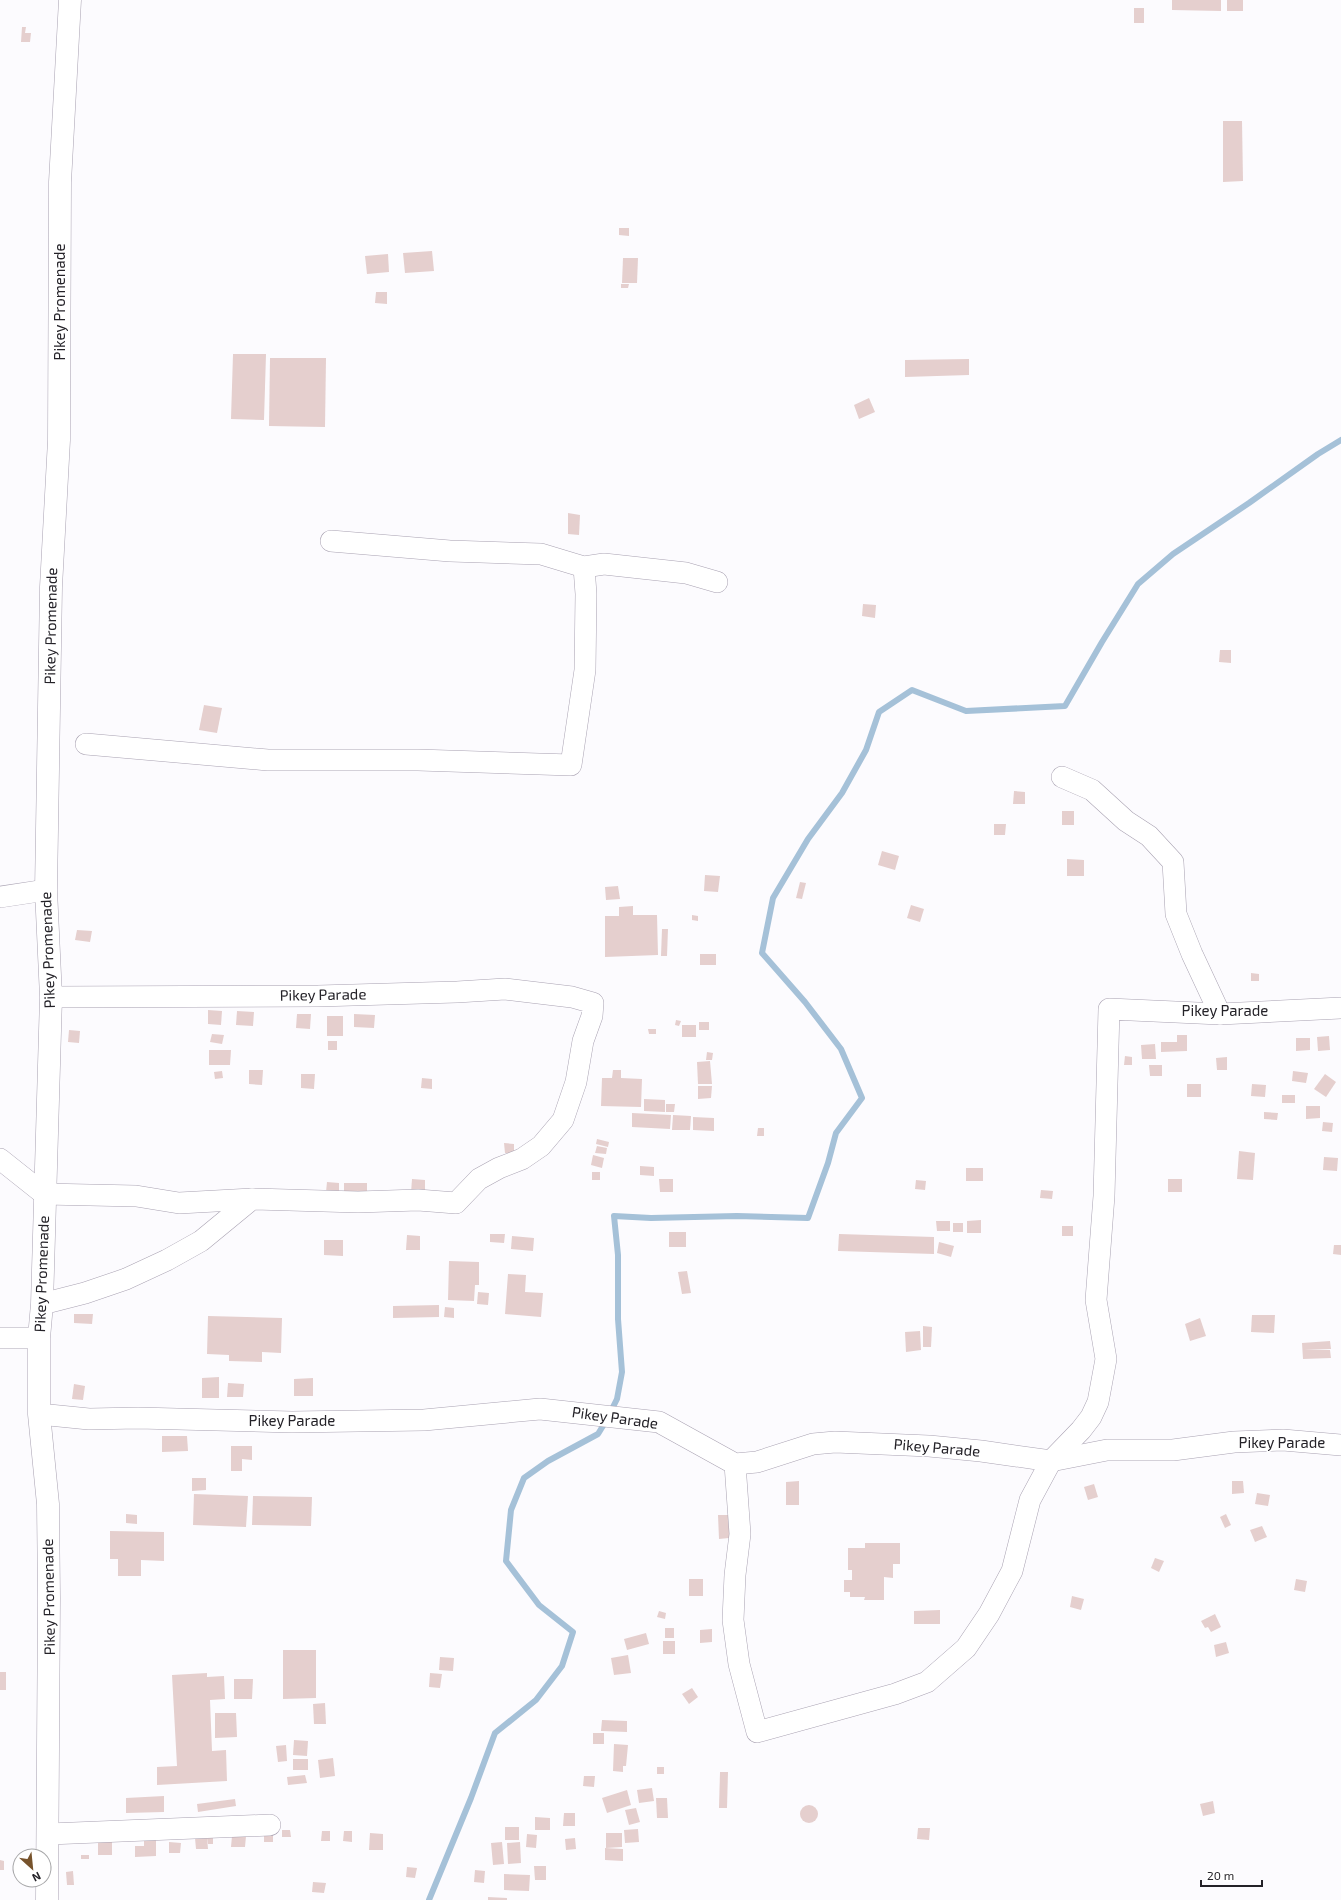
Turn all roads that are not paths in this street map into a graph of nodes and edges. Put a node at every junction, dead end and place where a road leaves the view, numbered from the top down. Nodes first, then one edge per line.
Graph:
1 (70, 0) edge
2 (331, 540) dead end
3 (584, 567) junction
4 (717, 582) dead end
5 (86, 744) dead end
6 (1062, 777) dead end
7 (46, 890) junction
8 (0, 897) edge
9 (51, 997) junction
10 (1341, 1008) edge
11 (1220, 1014) junction
12 (0, 1159) edge
13 (44, 1194) junction
14 (252, 1199) junction
15 (42, 1304) junction
16 (0, 1338) edge
17 (39, 1338) junction
18 (39, 1414) junction
19 (1341, 1445) edge
20 (1051, 1461) junction
21 (735, 1464) junction
22 (270, 1825) dead end
23 (49, 1834) junction
24 (47, 1900) edge

1 - 7 street, Pikey Promenade
2 - 3 street
3 - 4 street
3 - 5 street
6 - 11 street
7 - 8 street
7 - 9 street, Pikey Promenade
9 - 13 street, Pikey Promenade
9 - 14 street, Pikey Parade
10 - 11 street, Pikey Parade
11 - 20 street, Pikey Parade
12 - 13 street
13 - 14 street
13 - 15 street, Pikey Promenade
14 - 15 street
15 - 17 street, Pikey Promenade
16 - 17 street
17 - 18 street, Pikey Promenade
18 - 21 street, Pikey Parade
18 - 23 street, Pikey Promenade
19 - 20 street, Pikey Parade
20 - 21 street, Pikey Parade
20 - 21 street
22 - 23 street
23 - 24 street, Pikey Promenade

